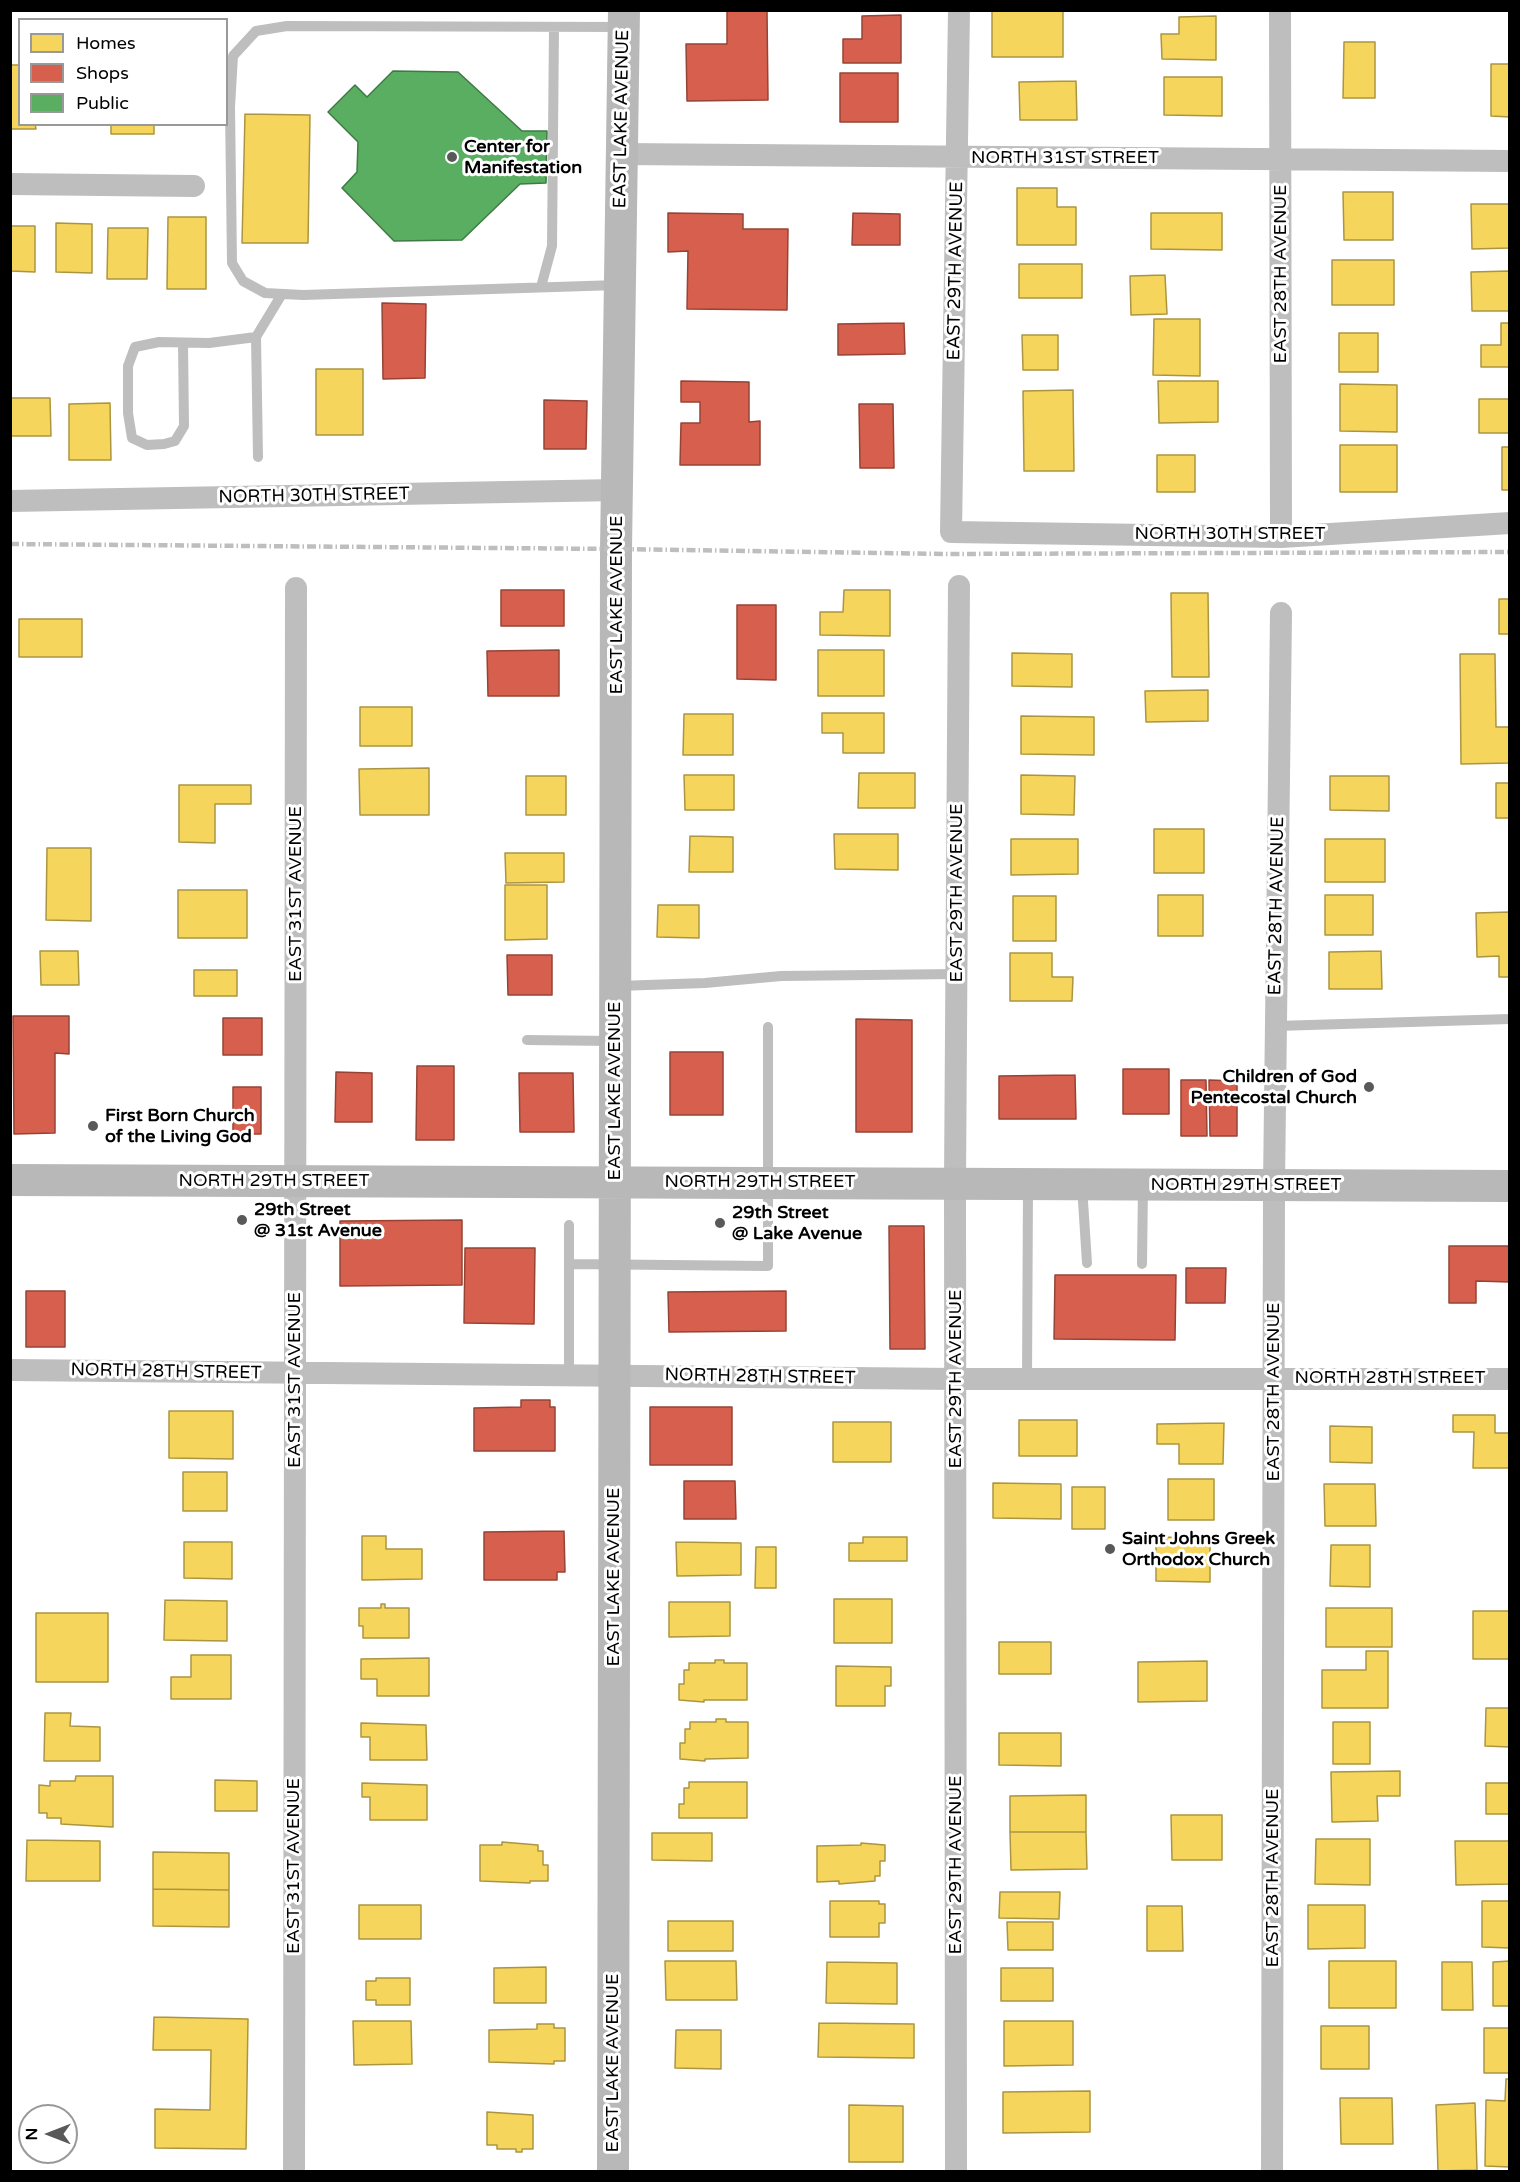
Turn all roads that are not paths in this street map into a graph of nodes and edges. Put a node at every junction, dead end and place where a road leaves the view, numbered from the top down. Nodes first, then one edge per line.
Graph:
1 (959, 10) edge
2 (1280, 10) edge
3 (624, 19) edge
4 (554, 27) junction
5 (621, 154) junction
6 (958, 158) junction
7 (1280, 159) junction
8 (1509, 161) edge
9 (10, 184) edge
10 (194, 186) dead end
11 (620, 285) junction
12 (541, 287) junction
13 (282, 294) junction
14 (256, 337) junction
15 (183, 343) junction
16 (258, 457) dead end
17 (618, 490) junction
18 (10, 501) edge
19 (1509, 523) edge
20 (951, 532) joint
21 (1281, 537) junction
22 (959, 586) dead end
23 (296, 588) dead end
24 (1281, 613) dead end
25 (956, 974) junction
26 (615, 986) junction
27 (1509, 1018) edge
28 (1276, 1026) junction
29 (768, 1027) dead end
30 (527, 1040) dead end
31 (615, 1041) junction
32 (10, 1179) edge
33 (295, 1181) junction
34 (615, 1182) junction
35 (769, 1182) junction
36 (955, 1183) junction
37 (1028, 1184) junction
38 (1082, 1184) junction
39 (1143, 1184) junction
40 (1274, 1185) junction
41 (1509, 1186) edge
42 (568, 1225) dead end
43 (1087, 1263) dead end
44 (569, 1264) junction
45 (615, 1264) junction
46 (1142, 1264) dead end
47 (10, 1370) edge
48 (295, 1374) junction
49 (568, 1376) junction
50 (614, 1376) junction
51 (1275, 1378) junction
52 (956, 1379) junction
53 (1027, 1379) junction
54 (1509, 1379) edge
55 (294, 2172) edge
56 (613, 2172) edge
57 (956, 2172) edge
58 (1272, 2172) edge

1 - 6 street, EAST 29TH AVENUE
2 - 7 street, EAST 28TH AVENUE
3 - 4 lane
3 - 5 street, EAST LAKE AVENUE
4 - 12 lane
4 - 13 lane
5 - 6 street, NORTH 31ST STREET
5 - 11 street, EAST LAKE AVENUE
6 - 7 street, NORTH 31ST STREET
6 - 20 street, EAST 29TH AVENUE
7 - 8 street, NORTH 31ST STREET
7 - 21 street, EAST 28TH AVENUE
9 - 10 street
11 - 12 lane
11 - 17 street, EAST LAKE AVENUE
12 - 13 lane
13 - 14 lane
14 - 15 lane
14 - 16 lane
15 - 15 lane
17 - 18 street, NORTH 30TH STREET
17 - 26 street, EAST LAKE AVENUE
19 - 21 street, NORTH 30TH STREET
20 - 21 street, NORTH 30TH STREET
22 - 25 street, EAST 29TH AVENUE
23 - 33 street, EAST 31ST AVENUE
24 - 28 street, EAST 28TH AVENUE
25 - 26 lane
25 - 36 street, EAST 29TH AVENUE
26 - 31 street, EAST LAKE AVENUE
27 - 28 lane
28 - 40 street, EAST 28TH AVENUE
29 - 35 lane
30 - 31 lane
31 - 34 street, EAST LAKE AVENUE
32 - 33 street, NORTH 29TH STREET
33 - 34 street, NORTH 29TH STREET
33 - 48 street, EAST 31ST AVENUE
34 - 35 street, NORTH 29TH STREET
34 - 45 street, EAST LAKE AVENUE
35 - 36 street, NORTH 29TH STREET
35 - 45 lane
36 - 37 street, NORTH 29TH STREET
36 - 52 street, EAST 29TH AVENUE
37 - 38 street, NORTH 29TH STREET
37 - 53 lane
38 - 39 street, NORTH 29TH STREET
38 - 43 lane
39 - 40 street, NORTH 29TH STREET
39 - 46 lane
40 - 41 street, NORTH 29TH STREET
40 - 51 street, EAST 28TH AVENUE
42 - 44 lane
44 - 45 lane
44 - 49 lane
45 - 50 street, EAST LAKE AVENUE
47 - 48 street, NORTH 28TH STREET
48 - 49 street, NORTH 28TH STREET
48 - 55 street, EAST 31ST AVENUE
49 - 50 street, NORTH 28TH STREET
50 - 52 street, NORTH 28TH STREET
50 - 56 street, EAST LAKE AVENUE
51 - 53 street, NORTH 28TH STREET
51 - 54 street, NORTH 28TH STREET
51 - 58 street, EAST 28TH AVENUE
52 - 53 street, NORTH 28TH STREET
52 - 57 street, EAST 29TH AVENUE

